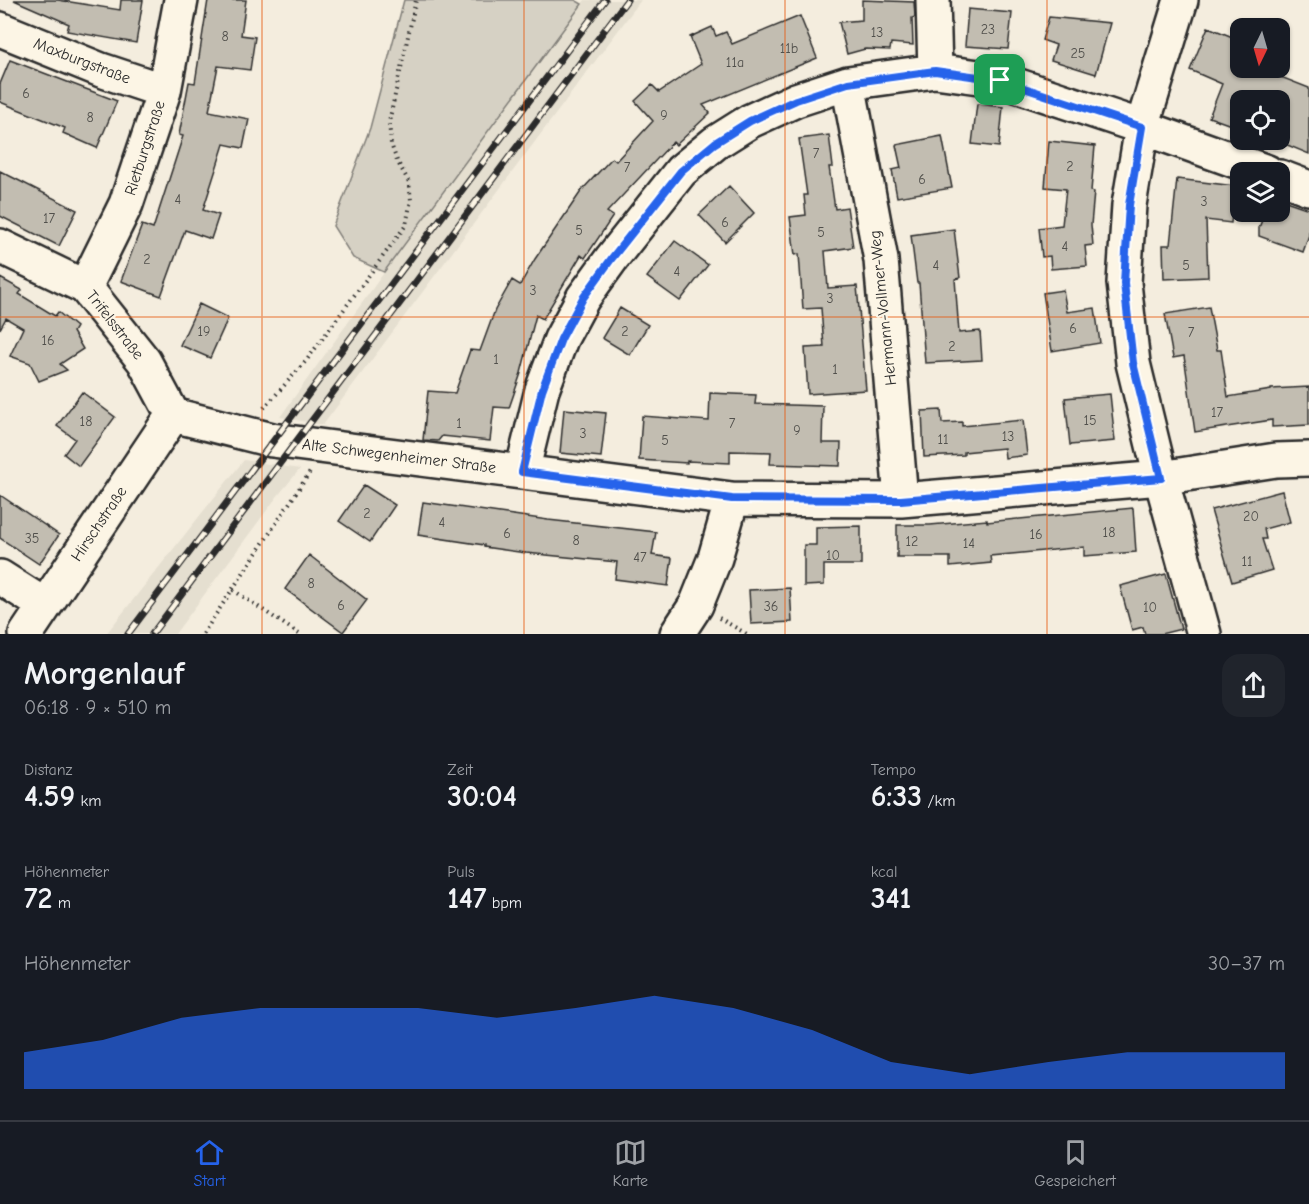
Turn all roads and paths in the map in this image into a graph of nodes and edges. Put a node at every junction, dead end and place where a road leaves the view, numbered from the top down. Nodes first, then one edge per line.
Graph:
1 (181, 0) edge
2 (416, 0) edge
3 (933, 0) edge
4 (1181, 0) edge
5 (0, 29) edge
6 (935, 71) junction
7 (848, 83) junction
8 (164, 91) junction
9 (1142, 127) junction
10 (1239, 162) edge
11 (1290, 181) edge
12 (1309, 188) edge
13 (0, 246) edge
14 (86, 287) junction
15 (173, 415) junction
16 (242, 434) junction
17 (327, 447) junction
18 (1309, 459) edge
19 (522, 472) junction
20 (1161, 478) junction
21 (732, 499) junction
22 (901, 500) junction
23 (0, 577) edge
24 (233, 590) junction
25 (44, 605) junction
26 (26, 634) edge
27 (203, 634) edge
28 (298, 634) edge
29 (677, 634) edge
30 (1204, 634) edge

1 - 8 street, Rietburgstraße
2 - 16 path
3 - 6 street
4 - 9 street
5 - 8 street, Maxburgstraße
6 - 7 street
6 - 9 street
7 - 19 street
7 - 22 street, Hermann-Vollmer-Weg
8 - 14 street, Rietburgstraße
9 - 10 street
9 - 20 street
11 - 12 street
13 - 14 street, Trifelsstraße
14 - 15 street, Trifelsstraße
15 - 16 street, Alte Schwegenheimer Straße
15 - 25 street, Hirschstraße
16 - 17 street, Alte Schwegenheimer Straße
17 - 19 street, Alte Schwegenheimer Straße
17 - 24 path
18 - 20 street, Alte Schwegenheimer Straße
19 - 21 street, Alte Schwegenheimer Straße
20 - 22 street, Alte Schwegenheimer Straße
20 - 30 street
21 - 22 street, Alte Schwegenheimer Straße
21 - 29 street
23 - 25 street
24 - 27 path
24 - 28 path
25 - 26 street, Hirschstraße

